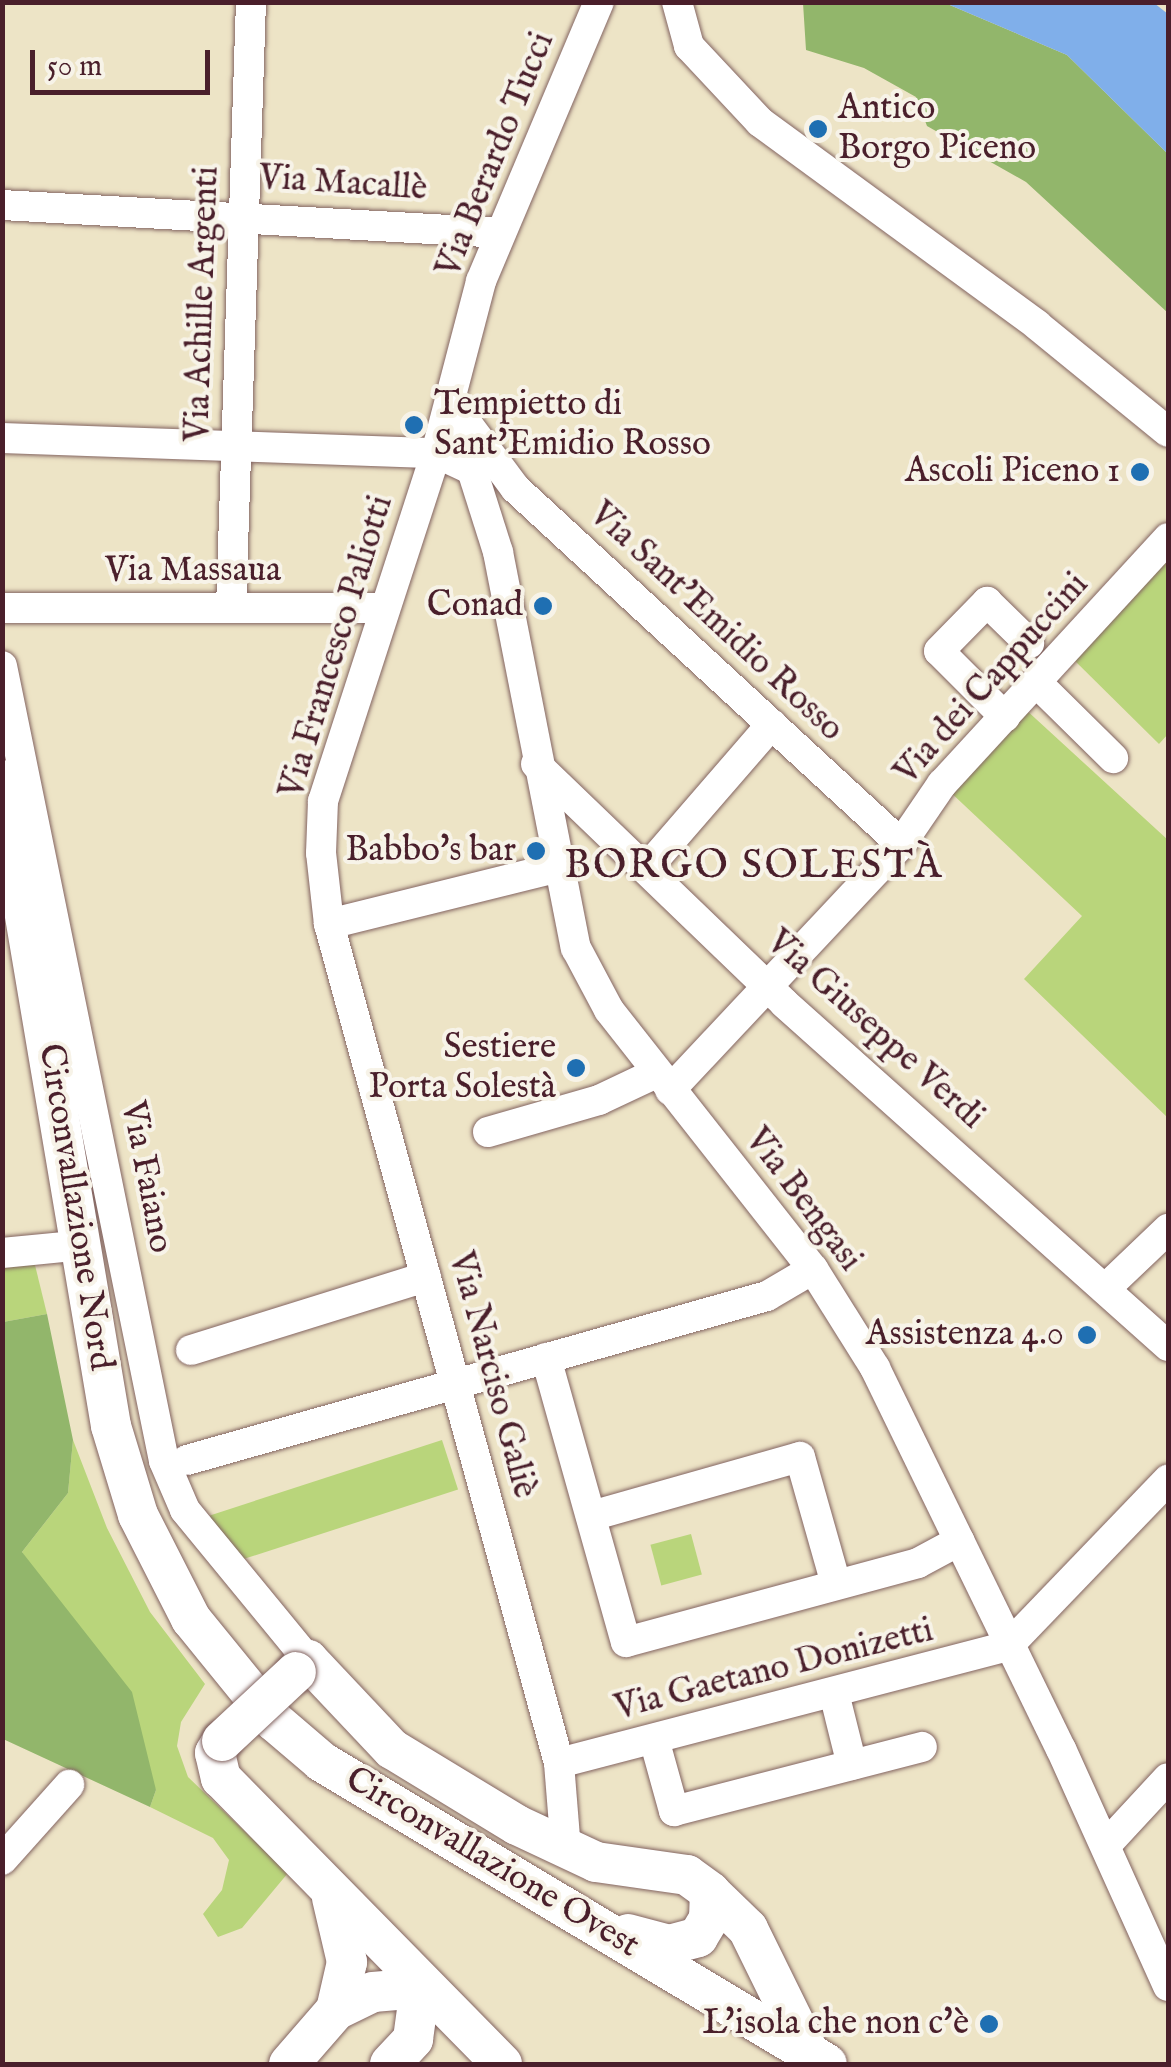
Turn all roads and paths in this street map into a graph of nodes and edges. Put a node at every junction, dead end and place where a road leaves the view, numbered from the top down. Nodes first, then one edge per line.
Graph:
1 (251, 2) edge
2 (599, 2) edge
3 (677, 2) edge
4 (2, 205) edge
5 (244, 214) junction
6 (497, 232) junction
7 (451, 402) junction
8 (1168, 432) edge
9 (2, 438) edge
10 (236, 445) junction
11 (436, 453) junction
12 (515, 488) junction
13 (1168, 538) edge
14 (498, 552) junction
15 (2, 608) edge
16 (231, 608) junction
17 (384, 608) junction
18 (1029, 643) dead end
19 (2, 666) edge
20 (1045, 674) junction
21 (1005, 717) junction
22 (772, 724) junction
23 (1113, 758) dead end
24 (536, 764) junction
25 (2, 780) edge
26 (901, 844) junction
27 (648, 867) junction
28 (556, 868) junction
29 (329, 924) junction
30 (767, 986) junction
31 (663, 1081) junction
32 (488, 1132) dead end
33 (1168, 1229) edge
34 (82, 1245) junction
35 (2, 1253) edge
36 (813, 1270) junction
37 (426, 1276) junction
38 (1106, 1288) junction
39 (1168, 1346) edge
40 (190, 1350) dead end
41 (546, 1358) junction
42 (455, 1384) junction
43 (188, 1460) dead end
44 (1168, 1480) edge
45 (591, 1516) junction
46 (959, 1541) junction
47 (836, 1584) junction
48 (191, 1619) joint
49 (1008, 1646) junction
50 (302, 1666) junction
51 (834, 1693) junction
52 (654, 1739) junction
53 (922, 1747) dead end
54 (559, 1764) junction
55 (852, 1765) junction
56 (1168, 1778) edge
57 (69, 1784) dead end
58 (1106, 1845) junction
59 (566, 1850) junction
60 (2, 1860) edge
61 (710, 1892) junction
62 (331, 1894) junction
63 (600, 1926) junction
64 (1168, 1986) edge
65 (420, 1988) junction
66 (336, 2010) junction
67 (818, 2061) edge
68 (289, 2064) edge
69 (390, 2064) edge
70 (502, 2064) edge

1 - 5 street, Via Achille Argenti
2 - 6 street, Via Berardo Tucci
3 - 8 street
4 - 5 street, Via Macallè
5 - 6 street, Via Macallè
5 - 10 street, Via Achille Argenti
6 - 7 street, Via Berardo Tucci
7 - 11 street, Via Berardo Tucci
7 - 12 street, Via Sant'Emidio Rosso
9 - 10 street
10 - 11 street
10 - 16 street, Via Achille Argenti
11 - 14 street, Via Bengasi
11 - 17 street, Via Francesco Paliotti
12 - 14 street, Via Bengasi
12 - 22 street, Via Sant'Emidio Rosso
13 - 20 street, Via dei Cappuccini
14 - 24 street, Via Bengasi
15 - 16 street, Via Massaua
16 - 17 street, Via Massaua
17 - 29 street, Via Francesco Paliotti
18 - 21 street
19 - 50 street, Via Faiano
20 - 21 street, Via dei Cappuccini
20 - 23 street
21 - 26 street, Via dei Cappuccini
22 - 26 street, Via Sant'Emidio Rosso
22 - 27 street
24 - 27 street, Via Giuseppe Verdi
24 - 28 street, Via Bengasi
25 - 34 main road, Circonvallazione Nord
26 - 30 street, Via dei Cappuccini
27 - 30 street, Via Giuseppe Verdi
28 - 29 street
28 - 31 street, Via Bengasi
29 - 37 street, Via Narciso Galiè
30 - 31 street, Via dei Cappuccini
30 - 38 street, Via Giuseppe Verdi
31 - 32 street
31 - 36 street, Via Bengasi
33 - 38 street
34 - 35 street
34 - 48 main road, Circonvallazione Nord
36 - 41 street
36 - 46 street, Via Bengasi
37 - 40 street
37 - 42 street, Via Narciso Galiè
38 - 39 street, Via Giuseppe Verdi
41 - 42 street
41 - 45 street
42 - 43 street
42 - 54 street, Via Narciso Galiè
44 - 49 street
45 - 47 street
45 - 47 street
46 - 47 street
46 - 49 street, Via Bengasi
48 - 63 main road, Circonvallazione Ovest
49 - 51 street, Via Gaetano Donizetti
49 - 58 street, Via Bengasi
50 - 59 main road
50 - 62 main road, bridge
51 - 52 street, Via Gaetano Donizetti
51 - 55 street
52 - 54 street, Via Gaetano Donizetti
52 - 55 street
53 - 55 street
54 - 59 street, Via Narciso Galiè
56 - 58 street
57 - 60 street
58 - 64 street, Via Bengasi
59 - 61 main road
61 - 63 main road
61 - 67 main road
62 - 65 main road
62 - 66 main road
63 - 67 main road, Circonvallazione Ovest
65 - 66 main road
65 - 69 main road
65 - 70 main road
66 - 68 main road

